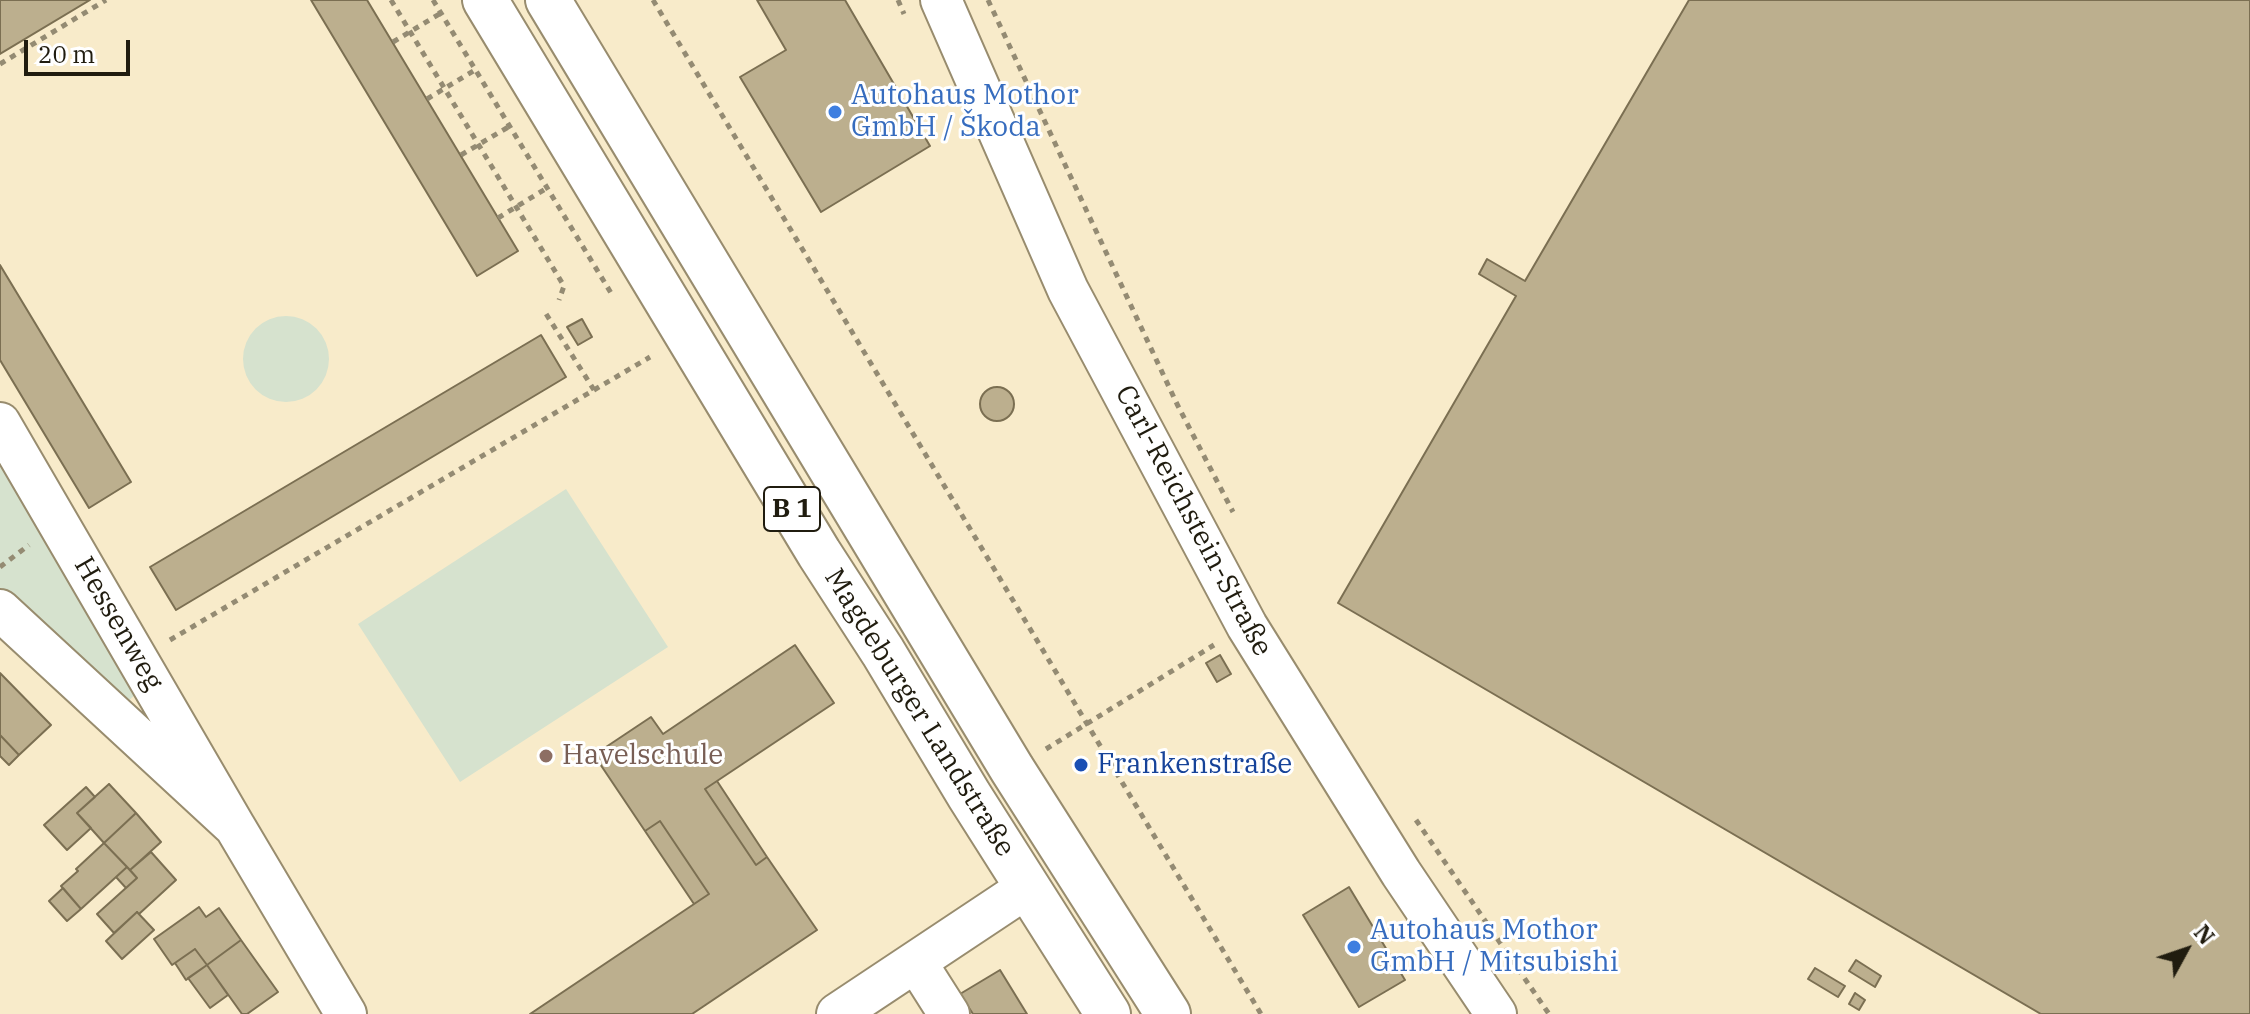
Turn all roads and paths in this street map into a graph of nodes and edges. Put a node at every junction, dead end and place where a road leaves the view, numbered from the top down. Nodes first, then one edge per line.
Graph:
1 (106, 0) edge
2 (391, 0) edge
3 (485, 0) edge
4 (548, 0) edge
5 (653, 0) edge
6 (941, 0) edge
7 (988, 0) edge
8 (441, 13) dead end
9 (410, 32) junction
10 (393, 42) dead end
11 (0, 64) edge
12 (475, 70) dead end
13 (445, 89) junction
14 (427, 99) dead end
15 (510, 126) dead end
16 (479, 145) junction
17 (461, 155) dead end
18 (547, 188) dead end
19 (517, 207) junction
20 (498, 218) dead end
21 (559, 300) dead end
22 (543, 309) dead end
23 (650, 357) dead end
24 (594, 390) junction
25 (0, 423) edge
26 (1233, 512) dead end
27 (0, 610) edge
28 (1247, 626) junction
29 (138, 659) junction
30 (1087, 724) junction
31 (1012, 769) junction
32 (1409, 808) dead end
33 (235, 827) junction
34 (1028, 887) junction
35 (916, 962) junction
36 (346, 1014) edge
37 (837, 1014) edge
38 (949, 1014) edge
39 (1108, 1014) edge
40 (1168, 1014) edge
41 (1261, 1014) edge
42 (1496, 1014) edge
43 (1549, 1014) edge

1 - 11 path
2 - 9 path
3 - 34 main road, Magdeburger Landstraße / B 1
4 - 31 main road, Magdeburger Landstraße / B 1
5 - 30 path
6 - 28 street, Carl-Reichstein-Straße
7 - 26 path
8 - 9 path
9 - 10 path
9 - 13 path
12 - 13 path
13 - 14 path
13 - 16 path
15 - 16 path
16 - 17 path
16 - 19 path
18 - 19 path
19 - 20 path
19 - 21 path
22 - 24 path
23 - 24 path
24 - 29 path
25 - 29 street, Hessenweg
27 - 33 street, Hessenweg
28 - 30 path
28 - 42 street, Carl-Reichstein-Straße
29 - 33 street, Hessenweg
30 - 31 path
30 - 41 path
31 - 40 main road, Magdeburger Landstraße / B 1
32 - 43 path
33 - 36 street, Hessenweg
34 - 35 street
34 - 39 main road, Magdeburger Landstraße / B 1
35 - 37 street
35 - 38 street

